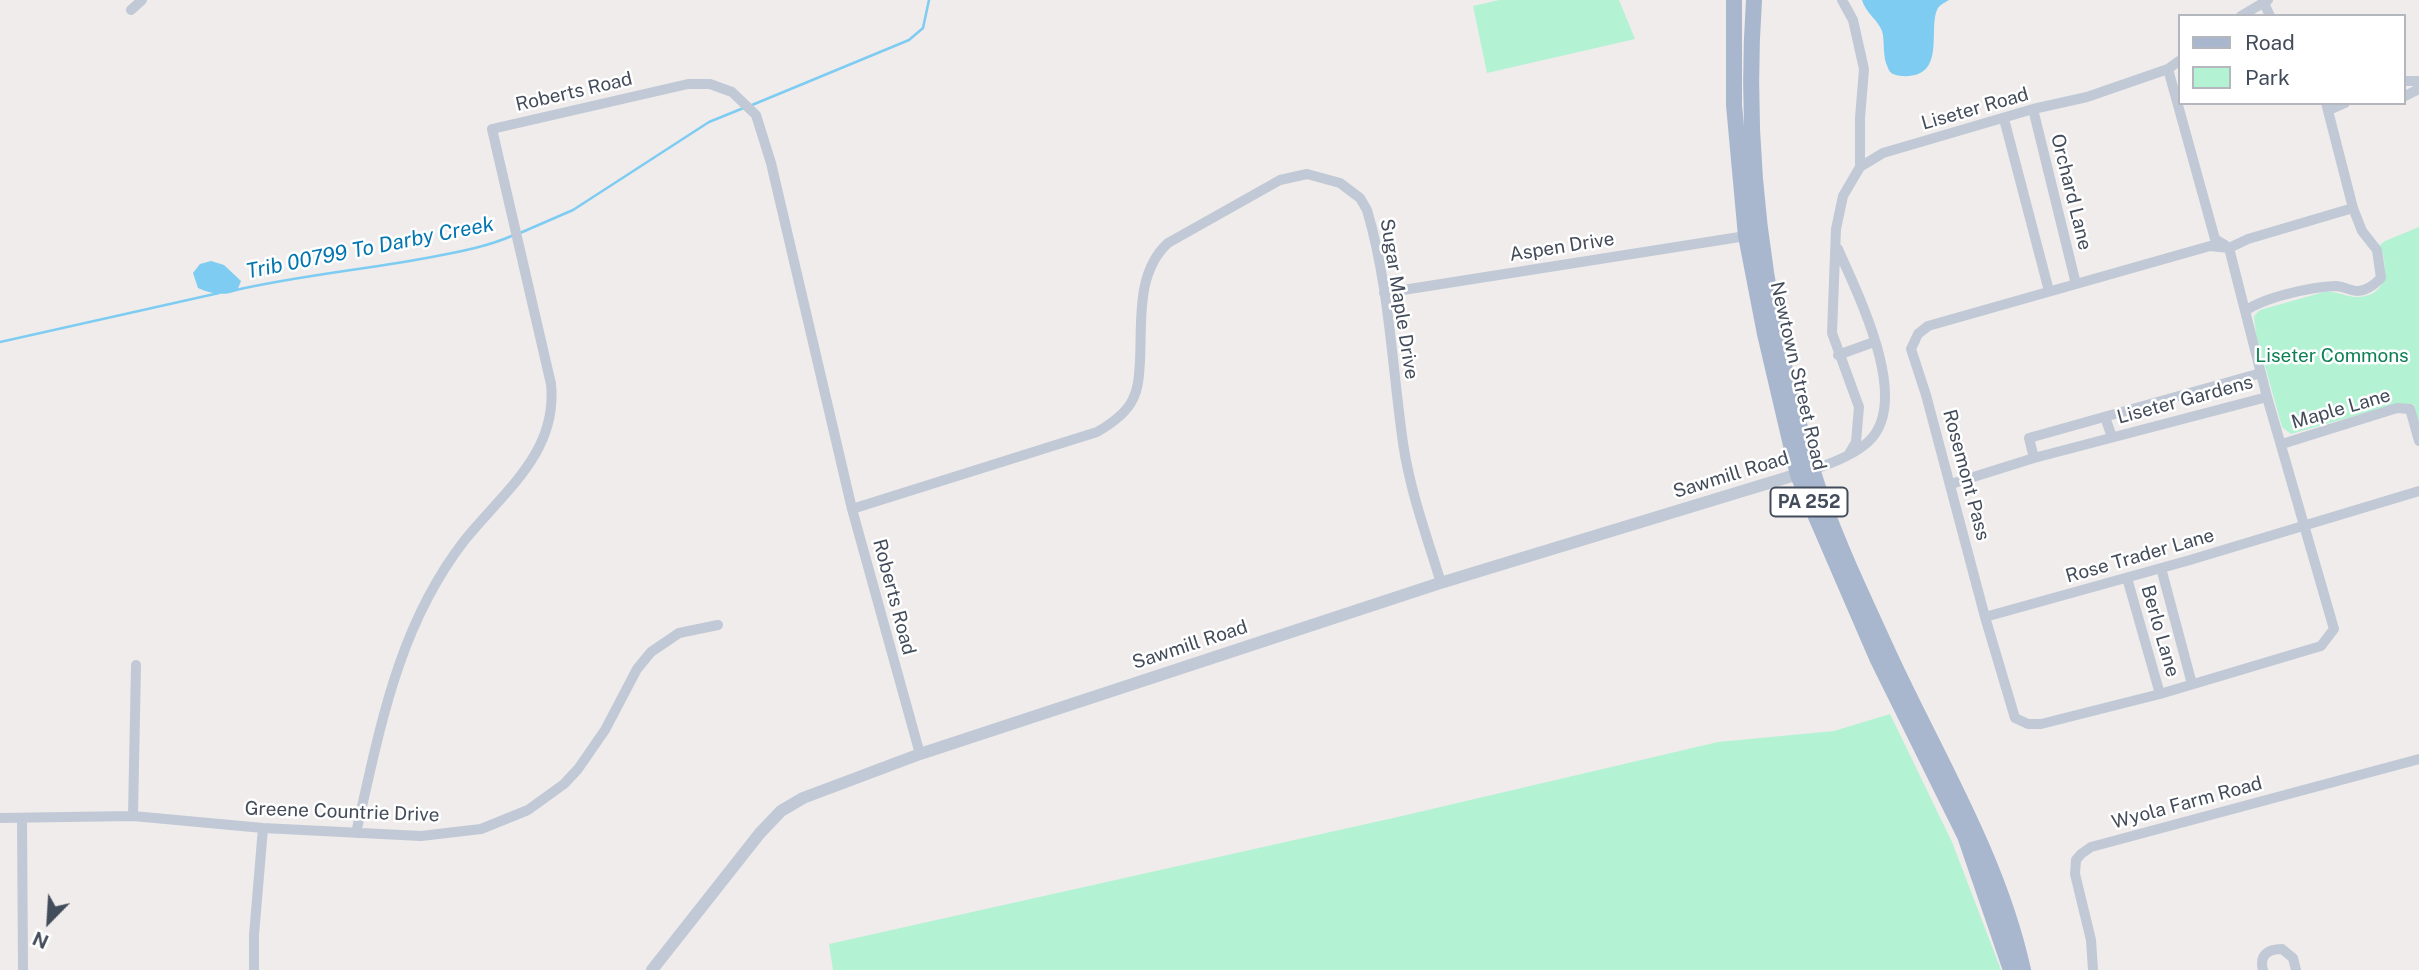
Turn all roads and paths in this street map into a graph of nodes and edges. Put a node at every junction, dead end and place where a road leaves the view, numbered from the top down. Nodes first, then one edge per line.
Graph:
1 (142, 0) edge
2 (1734, 0) edge
3 (1842, 0) edge
4 (2266, 1) edge
5 (1753, 8) edge
6 (131, 10) dead end
7 (2244, 14) edge
8 (1734, 17) junction
9 (2178, 62) edge
10 (2168, 69) junction
11 (2328, 106) edge
12 (2033, 109) junction
13 (2004, 119) junction
14 (1860, 167) junction
15 (2353, 208) junction
16 (1746, 236) junction
17 (1837, 245) junction
18 (2228, 248) junction
19 (2076, 284) junction
20 (2049, 291) junction
21 (1384, 293) junction
22 (2245, 311) junction
23 (1874, 342) junction
24 (1838, 355) junction
25 (2261, 373) junction
26 (2267, 397) junction
27 (2105, 417) junction
28 (2112, 437) junction
29 (2419, 441) edge
30 (2282, 444) junction
31 (1849, 454) junction
32 (2034, 458) junction
33 (1805, 472) junction
34 (1951, 484) junction
35 (2419, 491) edge
36 (852, 509) junction
37 (2303, 524) junction
38 (2161, 568) junction
39 (2127, 578) junction
40 (1441, 583) junction
41 (1985, 617) junction
42 (718, 625) dead end
43 (136, 665) dead end
44 (2192, 684) junction
45 (2160, 694) junction
46 (919, 754) junction
47 (2419, 759) edge
48 (133, 816) junction
49 (0, 818) edge
50 (22, 818) junction
51 (263, 828) junction
52 (356, 833) junction
53 (23, 970) edge
54 (254, 970) edge
55 (652, 970) edge
56 (2011, 970) edge
57 (2023, 970) edge
58 (2093, 970) edge
59 (2263, 970) edge
60 (2296, 970) edge

1 - 6 street
2 - 8 main road, Newtown Street Road / PA 252
3 - 14 street
4 - 7 street
5 - 8 main road
5 - 33 main road, Newtown Street Road / PA 252
8 - 16 main road, Newtown Street Road / PA 252
9 - 10 street, Liseter Road
10 - 12 street, Liseter Road
10 - 18 street
11 - 15 street
12 - 13 street, Liseter Road
12 - 19 street, Orchard Lane
13 - 14 street, Liseter Road
13 - 20 street
14 - 17 street
15 - 18 street, Rosemont Pass
15 - 22 street
16 - 21 street, Aspen Drive
16 - 33 main road, Newtown Street Road / PA 252
17 - 23 street
17 - 24 street
18 - 19 street, Rosemont Pass
18 - 22 street
19 - 20 street, Rosemont Pass
20 - 34 street, Rosemont Pass
21 - 36 street, Sugar Maple Drive
21 - 40 street, Sugar Maple Drive
22 - 25 street
23 - 24 street
23 - 31 street
24 - 31 street
25 - 26 street
25 - 27 street, Liseter Gardens
26 - 28 street, Liseter Gardens
26 - 30 street
27 - 28 street, Liseter Gardens
27 - 32 street, Liseter Gardens
28 - 32 street, Liseter Gardens
29 - 30 street, Maple Lane
30 - 37 street
31 - 33 street
32 - 34 street, Liseter Gardens
33 - 40 street, Sawmill Road
33 - 56 main road, Newtown Street Road / PA 252
33 - 57 main road, Newtown Street Road / PA 252
34 - 41 street, Rosemont Pass
35 - 37 street, Rose Trader Lane
36 - 46 street, Roberts Road
36 - 52 street, Roberts Road
37 - 38 street, Rose Trader Lane
37 - 44 street, Rosemont Pass
38 - 39 street, Rose Trader Lane
38 - 44 street, Berlo Lane
39 - 41 street, Rose Trader Lane
39 - 45 street, Berlo Lane
40 - 46 street, Sawmill Road
41 - 45 street, Rosemont Pass
42 - 52 street, Greene Countrie Drive
43 - 48 street
44 - 45 street, Rosemont Pass
46 - 55 street, Sawmill Road
47 - 58 street, Wyola Farm Road
48 - 50 street, Greene Countrie Drive
48 - 51 street, Greene Countrie Drive
49 - 50 street, Greene Countrie Drive
50 - 53 street
51 - 52 street, Greene Countrie Drive
51 - 54 street
59 - 60 street

